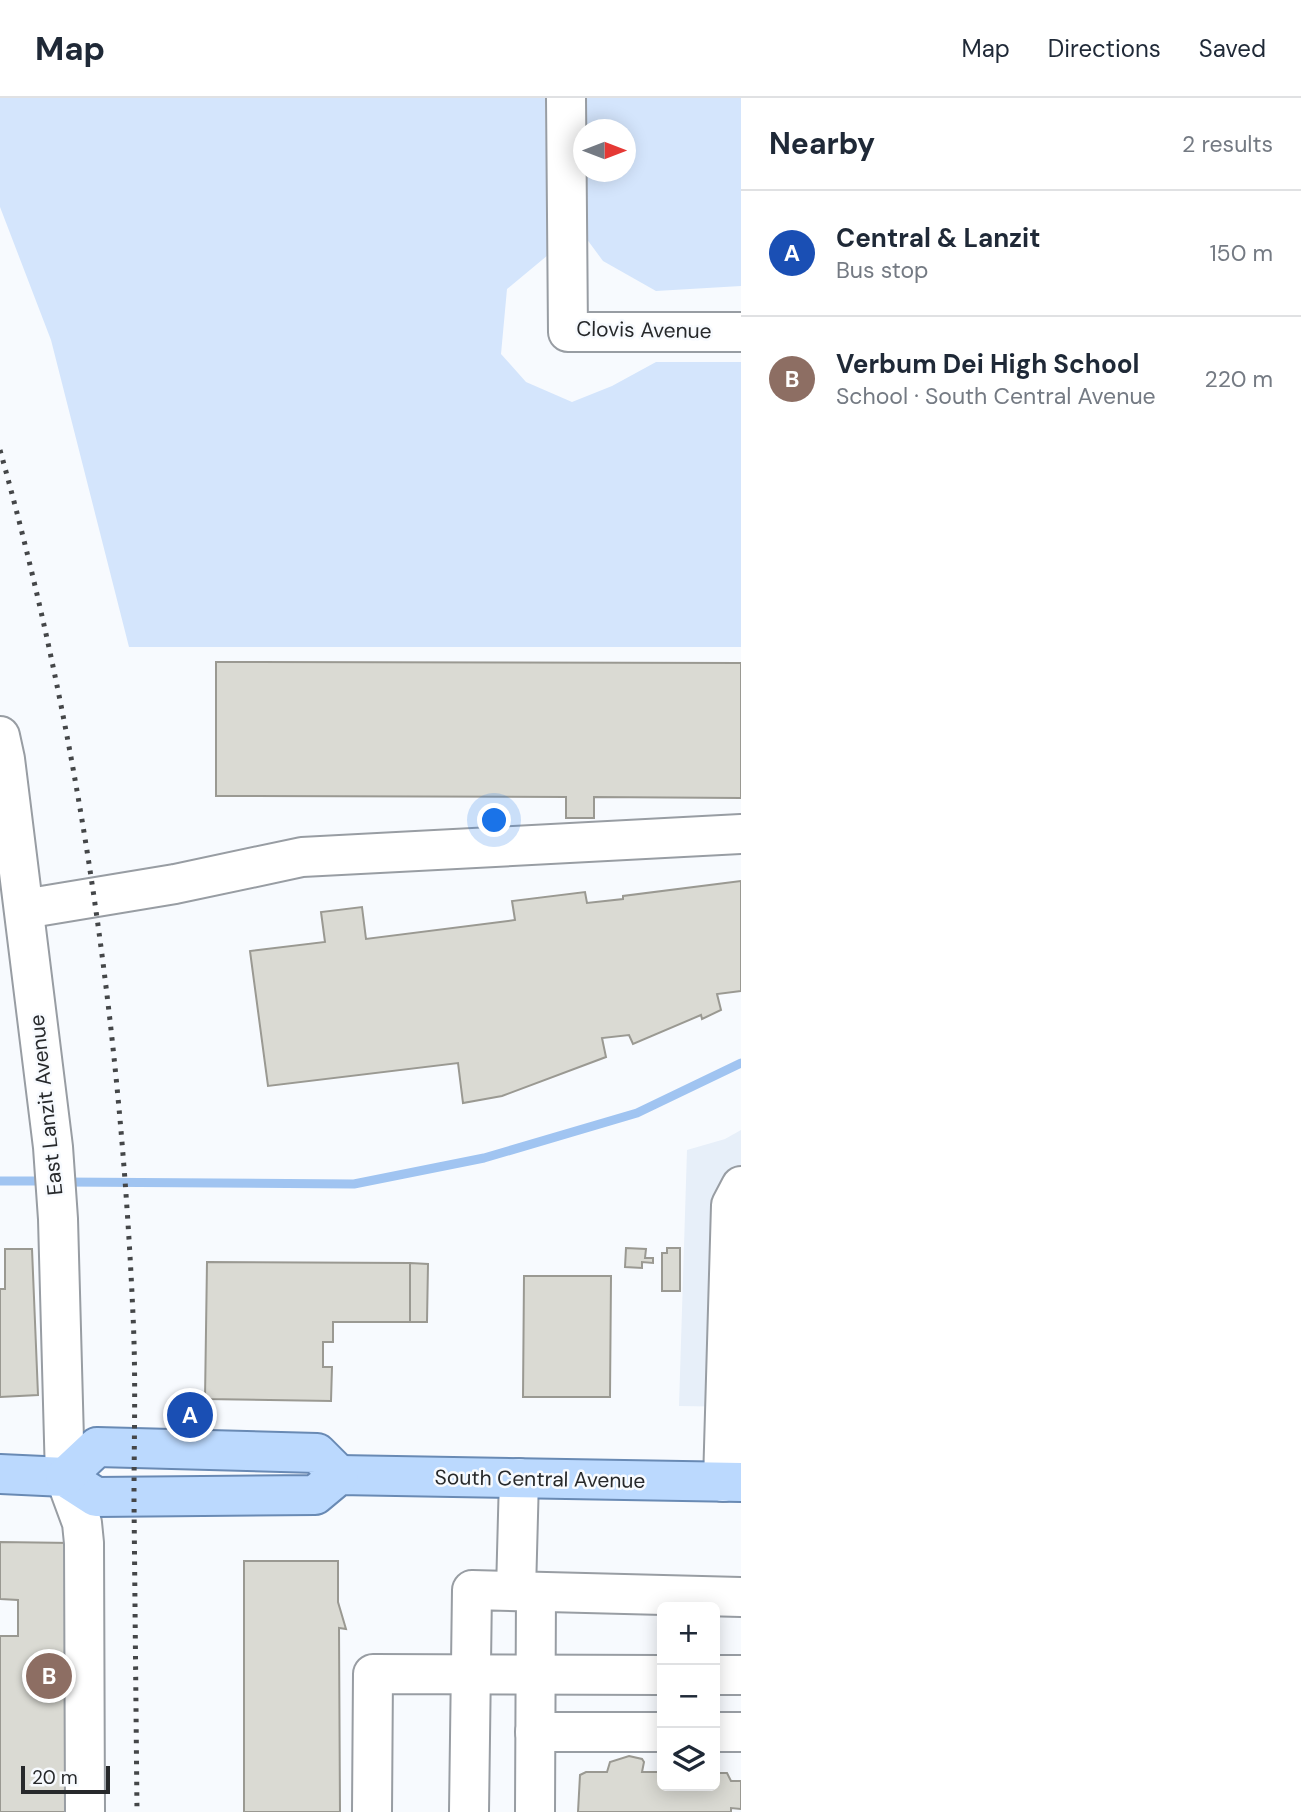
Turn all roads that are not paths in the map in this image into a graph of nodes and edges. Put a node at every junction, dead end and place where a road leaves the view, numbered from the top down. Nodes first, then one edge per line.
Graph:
1 (566, 98) edge
2 (741, 332) edge
3 (0, 736) edge
4 (741, 834) edge
5 (17, 928) edge
6 (741, 1186) edge
7 (0, 1474) edge
8 (65, 1476) junction
9 (519, 1478) junction
10 (732, 1482) edge
11 (526, 1591) junction
12 (741, 1597) edge
13 (471, 1675) junction
14 (535, 1675) junction
15 (657, 1675) edge
16 (720, 1675) edge
17 (741, 1675) edge
18 (535, 1732) junction
19 (657, 1732) edge
20 (720, 1732) edge
21 (741, 1732) edge
22 (85, 1812) edge
23 (372, 1812) edge
24 (469, 1812) edge
25 (535, 1812) edge

1 - 2 street, Clovis Avenue
3 - 5 street, East Lanzit Avenue
4 - 5 street
5 - 8 street, East Lanzit Avenue
6 - 10 street
7 - 8 main road
8 - 9 main road, South Central Avenue
8 - 22 street, East Lanzit Avenue
9 - 10 main road, South Central Avenue
9 - 11 street
11 - 12 street
11 - 13 street
11 - 14 street
13 - 14 street
13 - 23 street
13 - 24 street
14 - 15 street
14 - 18 street
16 - 17 street
18 - 19 street
18 - 25 street
20 - 21 street

